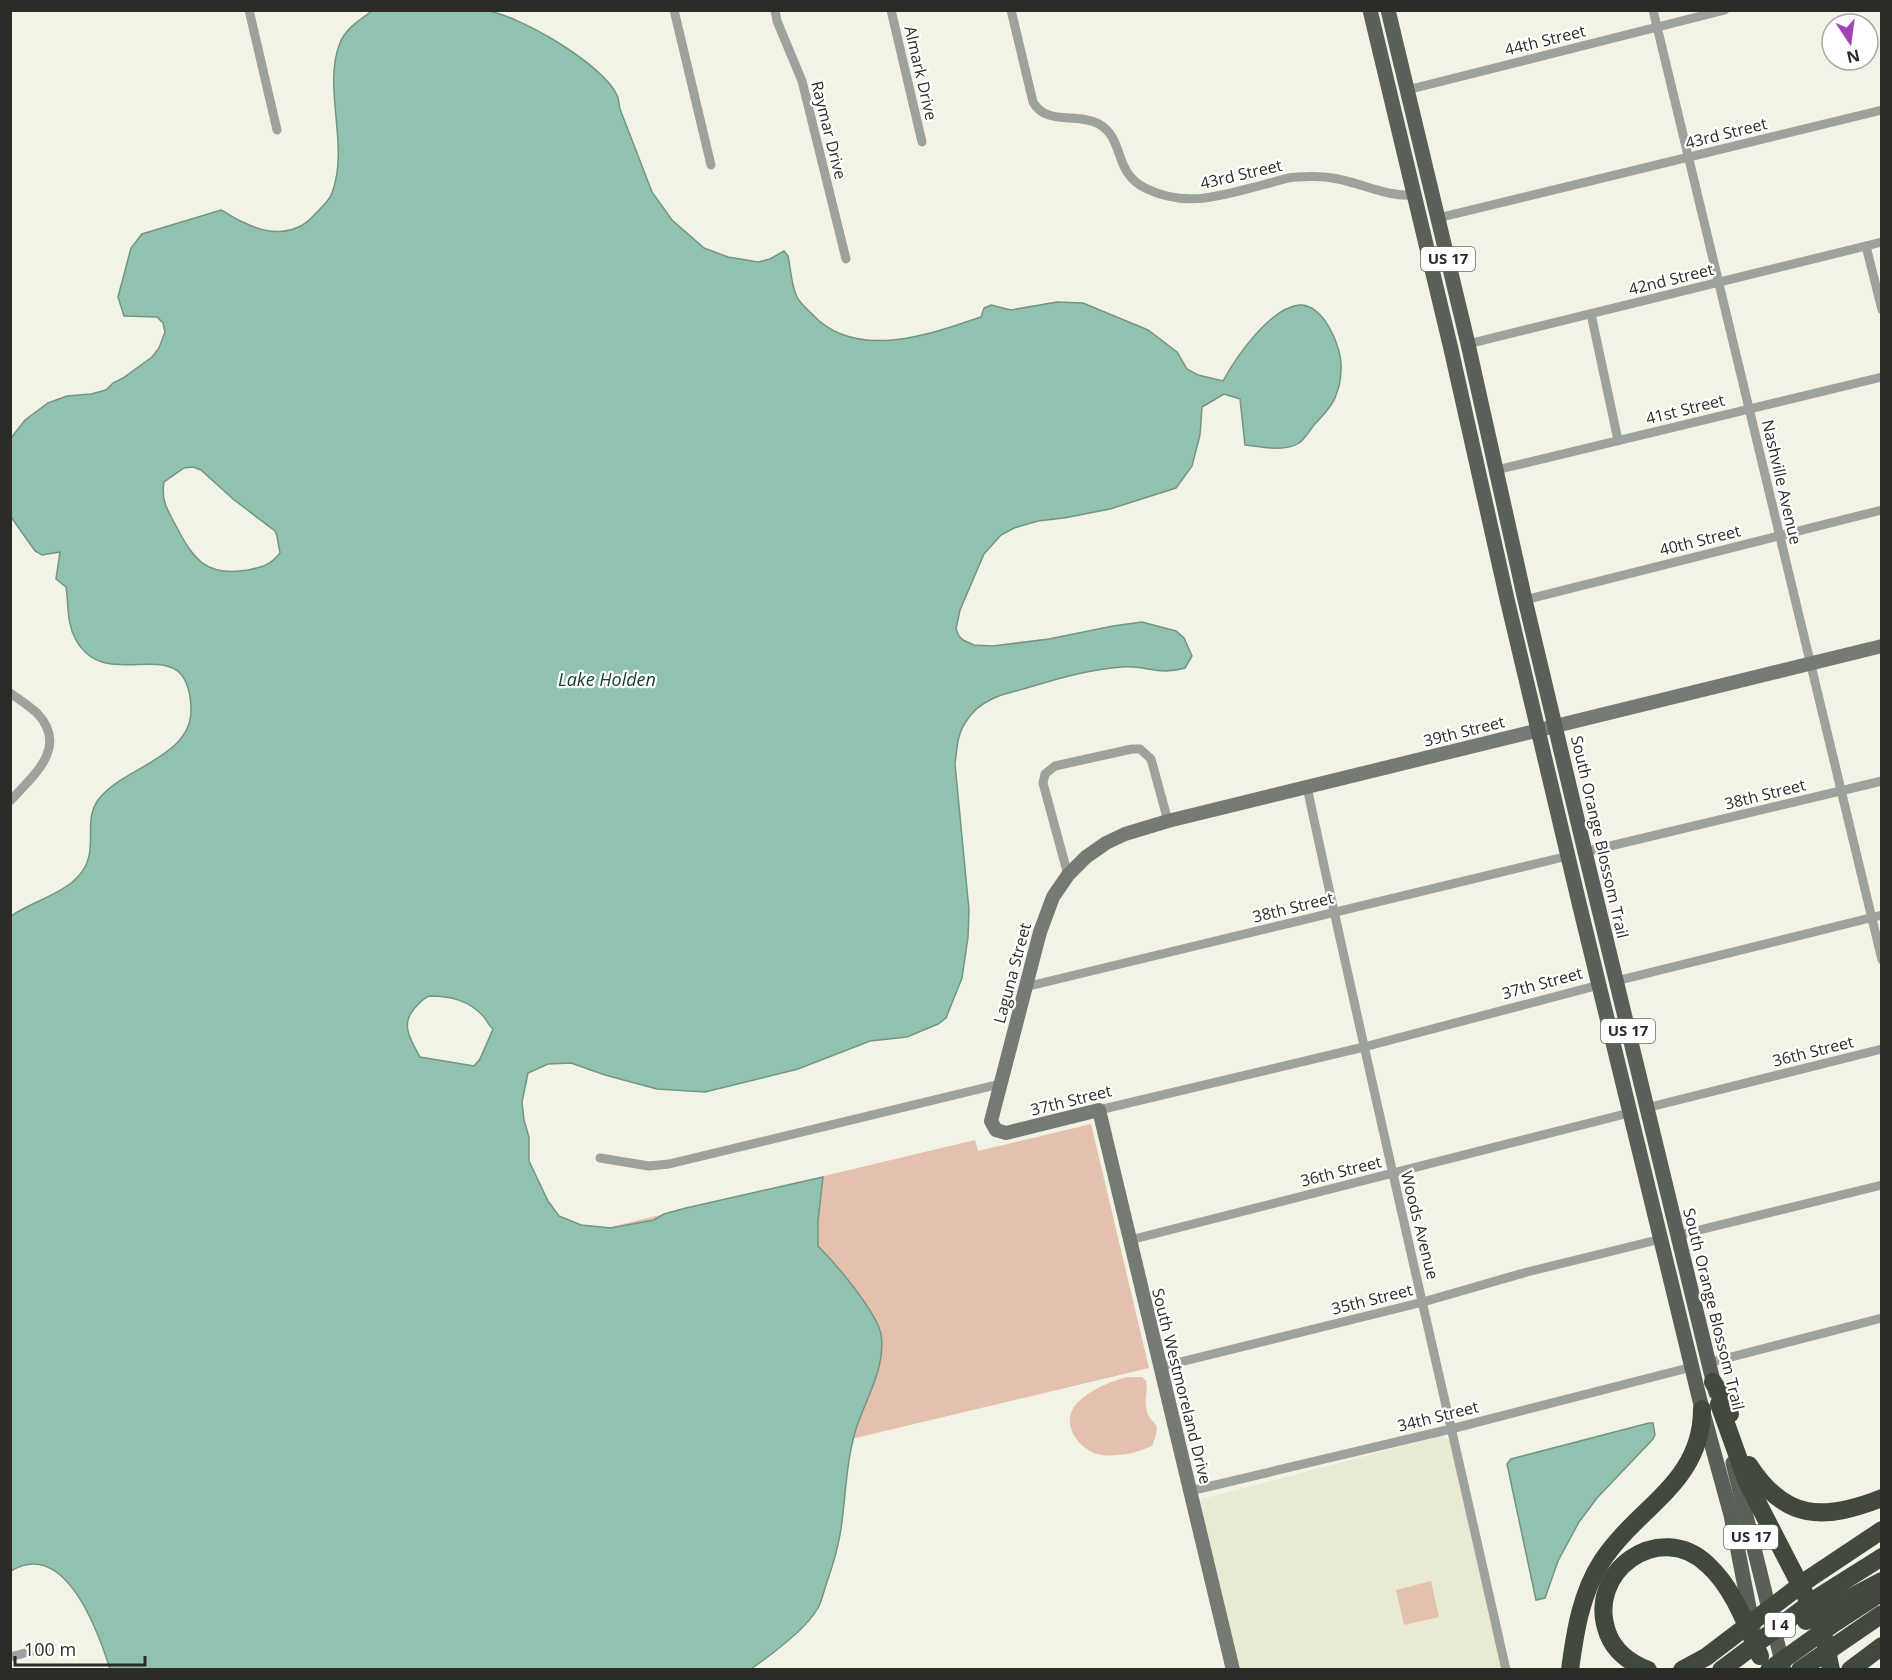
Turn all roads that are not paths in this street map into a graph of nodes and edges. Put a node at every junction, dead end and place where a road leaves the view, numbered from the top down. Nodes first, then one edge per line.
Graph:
1 (249, 10) edge
2 (674, 10) edge
3 (775, 10) edge
4 (891, 10) edge
5 (1011, 10) edge
6 (1370, 10) edge
7 (1388, 10) edge
8 (1653, 10) edge
9 (1725, 10) edge
10 (1657, 27) junction
11 (1407, 90) junction
12 (1881, 110) edge
13 (277, 130) dead end
14 (922, 142) dead end
15 (1689, 157) junction
16 (711, 165) dead end
17 (1414, 195) junction
18 (1438, 218) junction
19 (1881, 242) edge
20 (1866, 246) junction
21 (846, 260) dead end
22 (1718, 282) junction
23 (1881, 310) edge
24 (1591, 314) junction
25 (1468, 344) junction
26 (1881, 376) edge
27 (1749, 409) junction
28 (1618, 440) junction
29 (1473, 448) junction
30 (1496, 470) junction
31 (1881, 510) edge
32 (1779, 536) junction
33 (1525, 600) junction
34 (1881, 646) edge
35 (1810, 663) junction
36 (10, 693) edge
37 (1555, 726) junction
38 (1538, 730) junction
39 (1881, 781) edge
40 (1307, 787) junction
41 (1841, 791) junction
42 (10, 801) edge
43 (1168, 821) junction
44 (1585, 852) junction
45 (1568, 856) junction
46 (1068, 875) junction
47 (1334, 913) junction
48 (1881, 915) edge
49 (1871, 917) junction
50 (1881, 960) edge
51 (1616, 981) junction
52 (1599, 985) junction
53 (1025, 987) junction
54 (1364, 1047) junction
55 (1881, 1049) edge
56 (999, 1084) junction
57 (1646, 1108) junction
58 (1099, 1110) junction
59 (1629, 1113) junction
60 (1635, 1135) junction
61 (600, 1158) dead end
62 (1392, 1174) junction
63 (1881, 1185) edge
64 (1679, 1235) junction
65 (1661, 1239) junction
66 (1130, 1240) junction
67 (1424, 1302) junction
68 (1881, 1318) edge
69 (1708, 1363) junction
70 (1160, 1367) junction
71 (1692, 1367) junction
72 (1713, 1382) junction
73 (1710, 1407) junction
74 (1451, 1429) junction
75 (1190, 1491) junction
76 (1881, 1498) edge
77 (1881, 1530) edge
78 (1881, 1557) edge
79 (1881, 1581) edge
80 (1881, 1592) edge
81 (1827, 1609) junction
82 (1881, 1614) edge
83 (51, 1646) dead end
84 (1881, 1646) edge
85 (1881, 1651) edge
86 (10, 1656) edge
87 (1738, 1663) edge
88 (1764, 1665) edge
89 (1233, 1670) edge
90 (1506, 1670) edge
91 (1570, 1670) edge
92 (1648, 1670) edge
93 (1682, 1670) edge
94 (1721, 1670) edge
95 (1784, 1670) edge
96 (1800, 1670) edge
97 (1831, 1670) edge
98 (1850, 1670) edge

1 - 13 street
2 - 16 street
3 - 21 street, Raymar Drive
4 - 14 street, Almark Drive
5 - 17 street, 43rd Street
6 - 17 main road, South Orange Blossom Trail / US 17
7 - 11 main road, South Orange Blossom Trail / US 17
8 - 10 street, Nashville Avenue
9 - 10 street, 44th Street
10 - 11 street, 44th Street
10 - 15 street, Nashville Avenue
11 - 18 main road, South Orange Blossom Trail / US 17
12 - 15 street, 43rd Street
15 - 18 street, 43rd Street
15 - 22 street, Nashville Avenue
17 - 29 main road, South Orange Blossom Trail / US 17
18 - 25 main road, South Orange Blossom Trail / US 17
19 - 20 street, 42nd Street
20 - 22 street, 42nd Street
20 - 23 street
22 - 24 street, 42nd Street
22 - 27 street, Nashville Avenue
24 - 25 street, 42nd Street
24 - 28 street
25 - 30 main road, South Orange Blossom Trail / US 17
26 - 27 street, 41st Street
27 - 28 street, 41st Street
27 - 32 street, Nashville Avenue
28 - 30 street, 41st Street
29 - 30 main road
29 - 38 main road, South Orange Blossom Trail / US 17
30 - 33 main road, South Orange Blossom Trail / US 17
31 - 32 street, 40th Street
32 - 33 street, 40th Street
32 - 35 street, Nashville Avenue
33 - 37 main road, South Orange Blossom Trail / US 17
34 - 35 street, 39th Street
35 - 37 street, 39th Street
35 - 41 street, Nashville Avenue
36 - 42 street
37 - 38 street, 39th Street
37 - 44 main road, South Orange Blossom Trail / US 17
38 - 40 street, 39th Street
38 - 45 main road, South Orange Blossom Trail / US 17
39 - 41 street, 38th Street
40 - 43 street, 39th Street
40 - 47 street, Woods Avenue
41 - 44 street, 38th Street
41 - 49 street, Nashville Avenue
43 - 46 street, 39th Street
43 - 46 street
44 - 51 main road, South Orange Blossom Trail / US 17
45 - 47 street, 38th Street
45 - 52 main road, South Orange Blossom Trail / US 17
46 - 53 street, Laguna Street
47 - 53 street, 38th Street
47 - 54 street, Woods Avenue
48 - 49 street
49 - 50 street, Nashville Avenue
49 - 51 street
51 - 57 main road, South Orange Blossom Trail / US 17
52 - 54 street, 37th Street
52 - 59 main road, South Orange Blossom Trail / US 17
53 - 56 street, Laguna Street
54 - 58 street, 37th Street
54 - 62 street, Woods Avenue
55 - 57 street, 36th Street
56 - 58 street, 37th Street
56 - 61 street
57 - 64 main road, South Orange Blossom Trail / US 17
58 - 66 street, South Westmoreland Drive
59 - 60 main road, South Orange Blossom Trail / US 17
59 - 62 street, 36th Street
60 - 64 main road
60 - 65 main road, South Orange Blossom Trail / US 17
62 - 66 street, 36th Street
62 - 67 street, Woods Avenue
63 - 64 street
64 - 69 main road, South Orange Blossom Trail / US 17
65 - 67 street, 35th Street
65 - 69 main road
65 - 71 main road, South Orange Blossom Trail / US 17
66 - 70 street, South Westmoreland Drive
67 - 70 street, 35th Street
67 - 74 street, Woods Avenue
68 - 69 street
69 - 72 main road, South Orange Blossom Trail / US 17
70 - 75 street, South Westmoreland Drive
71 - 73 main road, South Orange Blossom Trail / US 17
71 - 74 street, 34th Street
72 - 73 main road, South Orange Blossom Trail / US 17
72 - 76 highway
73 - 88 main road, South Orange Blossom Trail / US 17
73 - 91 highway
73 - 95 main road, South Orange Blossom Trail / US 17
73 - 97 highway
74 - 75 street, 34th Street
74 - 90 street, Woods Avenue
75 - 89 street, South Westmoreland Drive
77 - 93 highway
78 - 81 highway, I 4
79 - 81 highway
80 - 81 highway
81 - 87 highway, I 4
81 - 88 highway
82 - 96 highway
83 - 86 street
84 - 98 highway
85 - 98 highway
87 - 94 highway, I 4
88 - 92 highway

